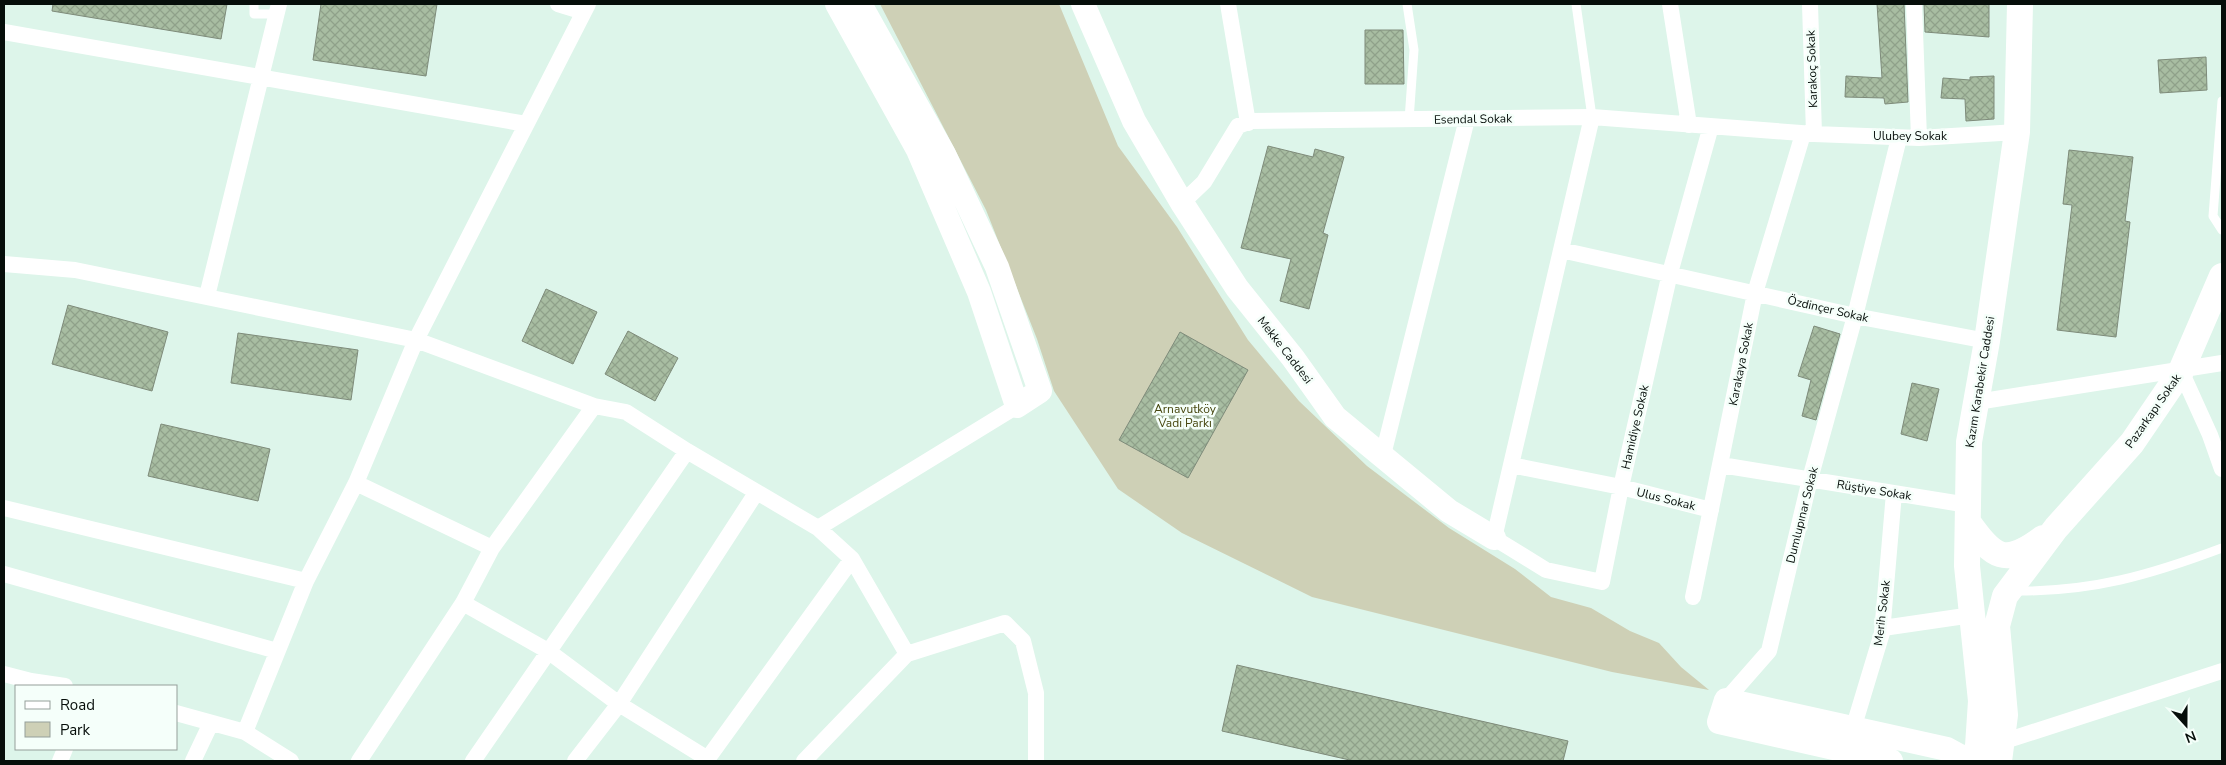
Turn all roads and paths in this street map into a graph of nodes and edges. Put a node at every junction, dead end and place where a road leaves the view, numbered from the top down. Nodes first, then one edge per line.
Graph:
1 (254, 4) edge
2 (837, 4) edge
3 (860, 4) edge
4 (1083, 4) edge
5 (1228, 4) edge
6 (1407, 4) edge
7 (1576, 4) edge
8 (1670, 4) edge
9 (1810, 4) edge
10 (1914, 4) edge
11 (2020, 4) edge
12 (575, 6) edge
13 (278, 9) edge
14 (4, 32) edge
15 (261, 77) junction
16 (2222, 101) edge
17 (1592, 117) junction
18 (1467, 119) junction
19 (1409, 120) junction
20 (1248, 123) junction
21 (526, 124) junction
22 (1689, 125) junction
23 (1711, 126) junction
24 (2017, 132) junction
25 (1809, 134) junction
26 (1899, 138) junction
27 (1919, 138) junction
28 (1182, 203) junction
29 (2222, 230) edge
30 (1561, 250) junction
31 (4, 264) edge
32 (1670, 273) junction
33 (2222, 276) edge
34 (1754, 293) junction
35 (207, 296) junction
36 (1855, 316) junction
37 (416, 340) junction
38 (1987, 341) junction
39 (2222, 363) edge
40 (2181, 371) junction
41 (1977, 402) junction
42 (594, 406) junction
43 (1016, 406) junction
44 (687, 451) junction
45 (1383, 455) junction
46 (1510, 465) junction
47 (1721, 465) junction
48 (2222, 469) edge
49 (1810, 479) junction
50 (356, 483) junction
51 (1621, 487) junction
52 (756, 493) junction
53 (1894, 493) junction
54 (4, 508) edge
55 (1711, 510) junction
56 (1968, 513) junction
57 (818, 528) junction
58 (2056, 528) junction
59 (1494, 538) junction
60 (492, 548) junction
61 (2222, 548) edge
62 (852, 559) junction
63 (4, 574) edge
64 (306, 581) junction
65 (1602, 582) joint
66 (2009, 591) junction
67 (1693, 597) dead end
68 (463, 603) junction
69 (1972, 615) junction
70 (1883, 628) junction
71 (277, 651) junction
72 (548, 651) junction
73 (907, 654) junction
74 (2222, 671) edge
75 (4, 674) edge
76 (31, 682) junction
77 (57, 685) edge
78 (4, 687) edge
79 (619, 704) junction
80 (1722, 711) junction
81 (178, 714) edge
82 (211, 723) junction
83 (1853, 728) junction
84 (245, 732) junction
85 (2000, 752) edge
86 (707, 760) edge
87 (193, 761) edge
88 (292, 761) edge
89 (359, 761) edge
90 (473, 761) edge
91 (575, 761) edge
92 (804, 761) edge
93 (1036, 761) edge
94 (1891, 761) edge
95 (1969, 761) edge
96 (1974, 761) edge

1 - 13 lane
2 - 43 main road
3 - 43 main road
4 - 28 main road, Mekke Caddesi
5 - 20 street
6 - 19 lane
7 - 17 lane
8 - 22 street
9 - 25 street, Karakoç Sokak
10 - 27 street
11 - 24 main road, Kazım Karabekir Caddesi
12 - 21 street
13 - 15 street
14 - 15 street
15 - 21 street
15 - 35 street
16 - 29 lane
17 - 18 street, Esendal Sokak
17 - 22 street, Esendal Sokak
17 - 30 street
18 - 19 street, Esendal Sokak
18 - 45 street
19 - 20 street, Esendal Sokak
20 - 28 street
21 - 37 street
22 - 23 street, Esendal Sokak
23 - 25 street, Esendal Sokak
23 - 32 street, Hamidiye Sokak
24 - 27 street, Ulubey Sokak
24 - 38 main road, Kazım Karabekir Caddesi
25 - 26 street, Ulubey Sokak
25 - 34 street, Karakaya Sokak
26 - 27 street, Ulubey Sokak
26 - 36 street, Dumlupınar Sokak
28 - 45 main road, Mekke Caddesi
30 - 32 street, Özdinçer Sokak
30 - 46 street
31 - 35 street
32 - 34 street, Özdinçer Sokak
32 - 51 street, Hamidiye Sokak
33 - 40 main road, Pazarkapı Sokak
34 - 36 street, Özdinçer Sokak
34 - 47 street, Karakaya Sokak
35 - 37 street
36 - 38 street, Özdinçer Sokak
36 - 49 street, Dumlupınar Sokak
37 - 42 street
37 - 50 street
38 - 41 main road, Kazım Karabekir Caddesi
39 - 40 street
40 - 41 street
40 - 48 street
40 - 58 main road, Pazarkapı Sokak
41 - 56 main road, Kazım Karabekir Caddesi
42 - 44 street
42 - 60 street
43 - 57 street
44 - 52 street
44 - 72 street
45 - 59 main road, Mekke Caddesi
46 - 51 street, Ulus Sokak
46 - 59 street
47 - 49 street, Rüştiye Sokak
47 - 55 street, Karakaya Sokak
49 - 53 street, Rüştiye Sokak
49 - 80 street, Dumlupınar Sokak
50 - 60 street
50 - 64 street
51 - 55 street, Ulus Sokak
51 - 65 street, Hamidiye Sokak
52 - 57 street
52 - 79 street
53 - 56 street, Rüştiye Sokak
53 - 70 street, Merih Sokak
54 - 64 street
55 - 67 street, Karakaya Sokak
56 - 58 main road
56 - 69 main road, Kazım Karabekir Caddesi
57 - 62 street
58 - 66 main road
59 - 65 street, Mekke Caddesi
60 - 68 street
61 - 66 lane
62 - 73 street
62 - 86 street
63 - 71 street
64 - 71 street
66 - 85 main road
68 - 72 street
68 - 89 street
69 - 70 street
69 - 96 main road, Kazım Karabekir Caddesi
70 - 83 street, Merih Sokak
71 - 84 street
72 - 79 street
72 - 90 street
73 - 92 street
73 - 93 street
74 - 85 street
75 - 76 street
76 - 77 street
76 - 78 street
79 - 86 street
79 - 91 street
80 - 83 main road
80 - 94 main road
81 - 82 street
82 - 84 street
82 - 87 street
83 - 95 main road
84 - 88 street

